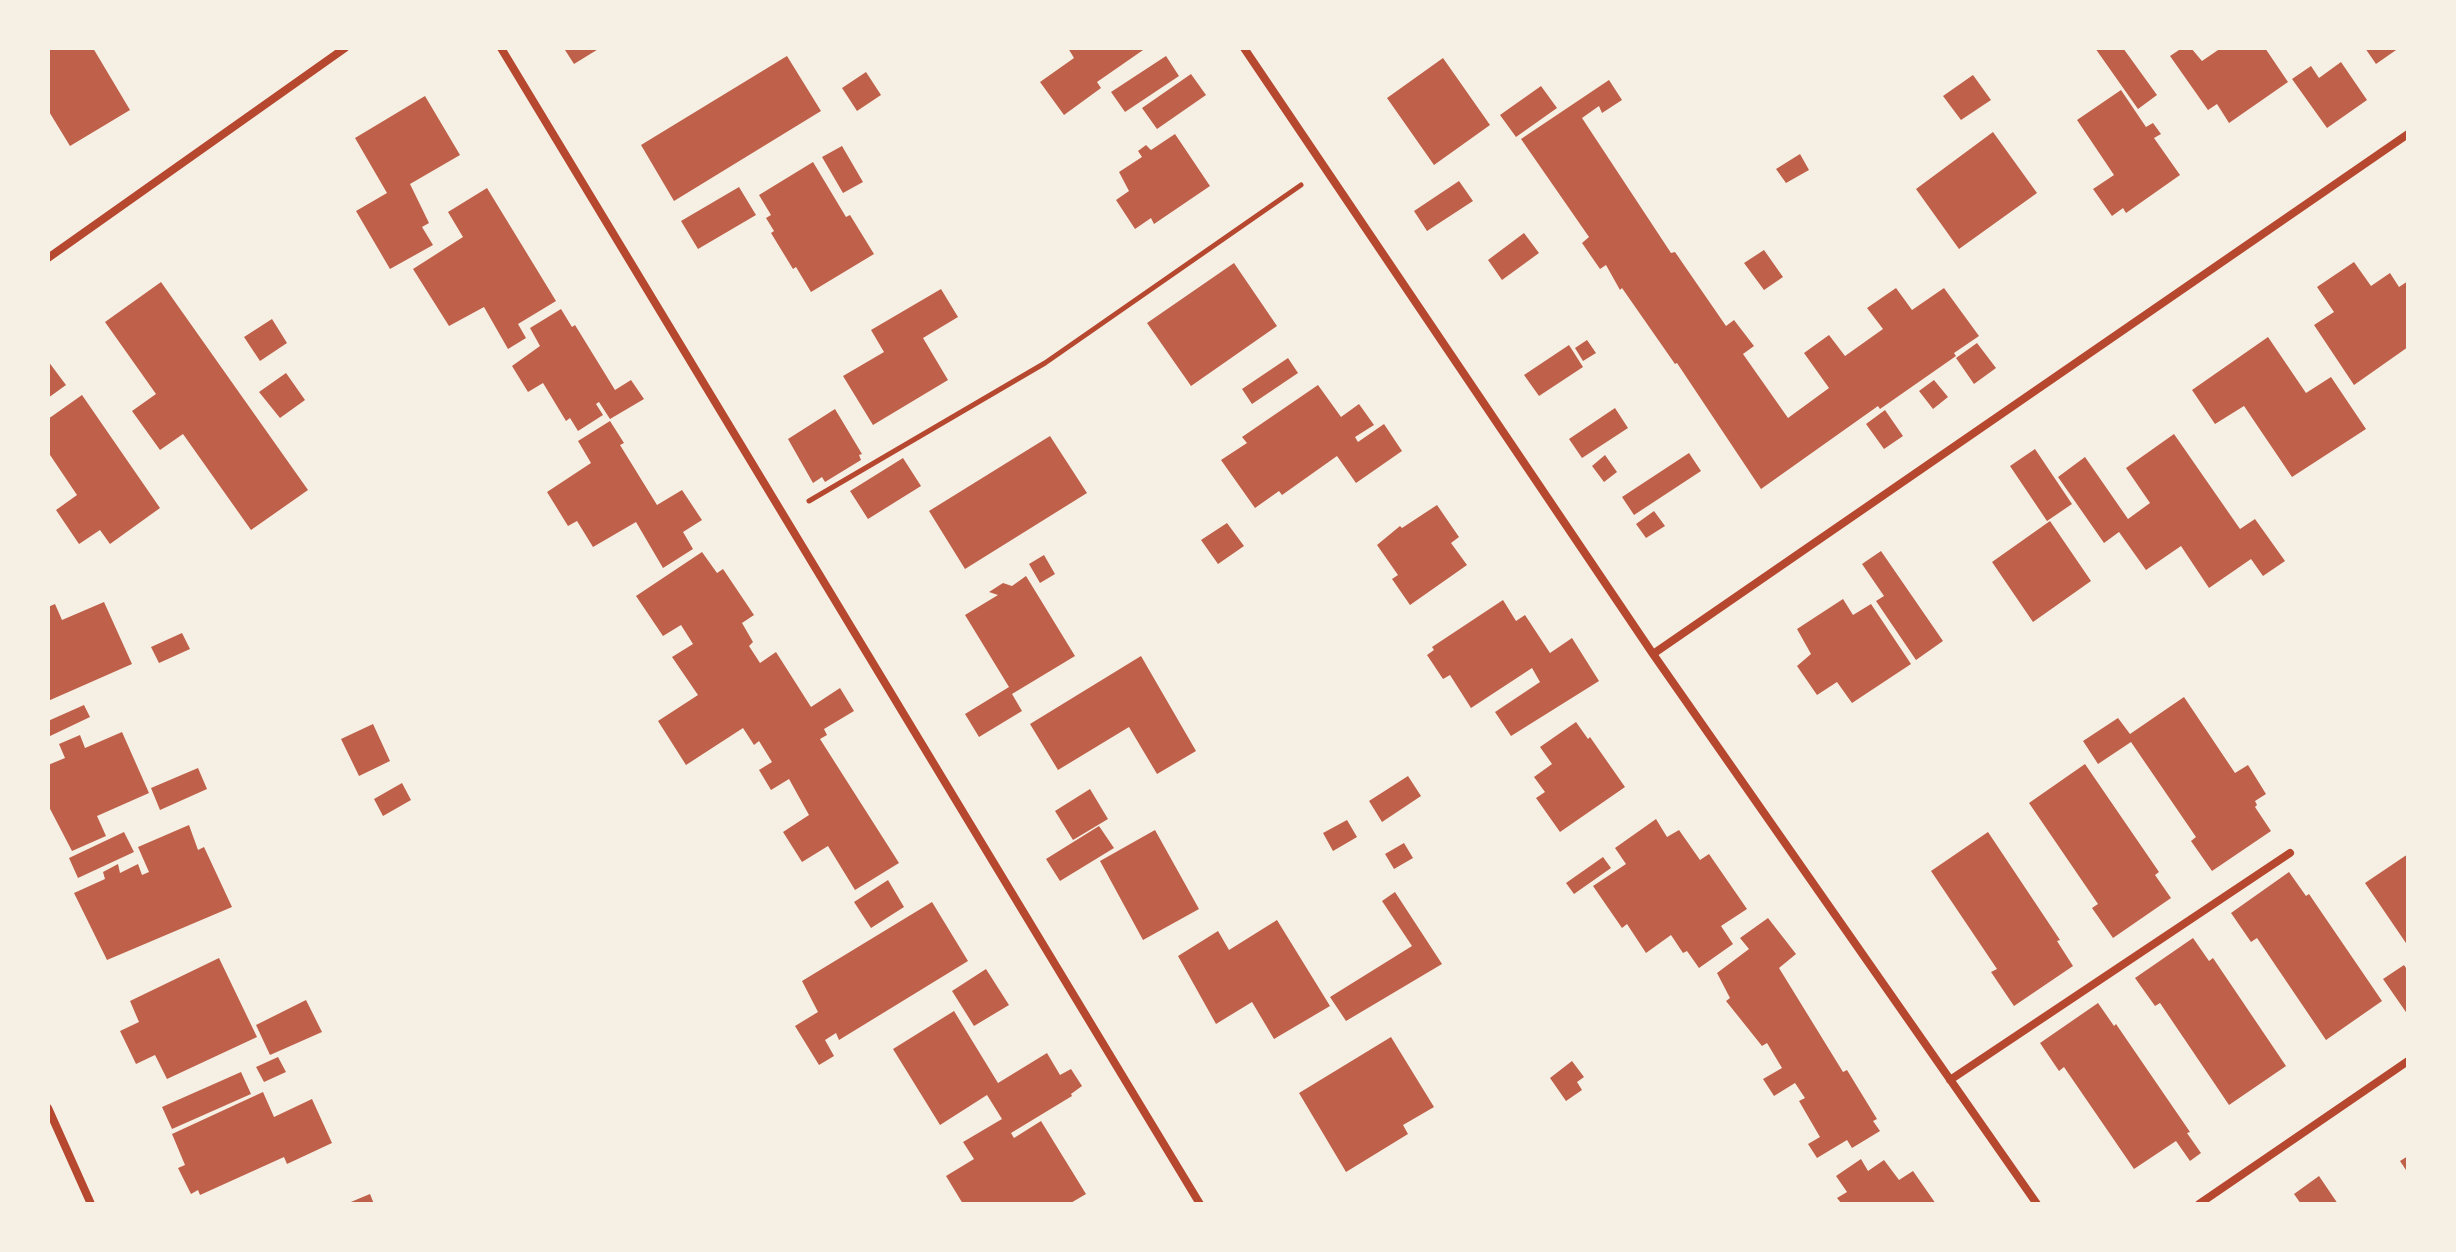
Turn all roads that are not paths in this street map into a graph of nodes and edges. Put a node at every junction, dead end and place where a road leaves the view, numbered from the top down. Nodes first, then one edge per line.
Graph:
1 (345, 48) edge
2 (501, 48) edge
3 (1244, 48) edge
4 (2408, 134) edge
5 (48, 258) edge
6 (1653, 654) junction
7 (2290, 853) dead end
8 (2408, 1061) edge
9 (1950, 1080) junction
10 (48, 1108) edge
11 (91, 1204) edge
12 (1200, 1204) edge
13 (2037, 1204) edge
14 (2199, 1204) edge

1 - 5 street
2 - 12 street
3 - 6 street
4 - 6 street
6 - 9 street
7 - 9 street
8 - 14 street
9 - 13 street
10 - 11 street

